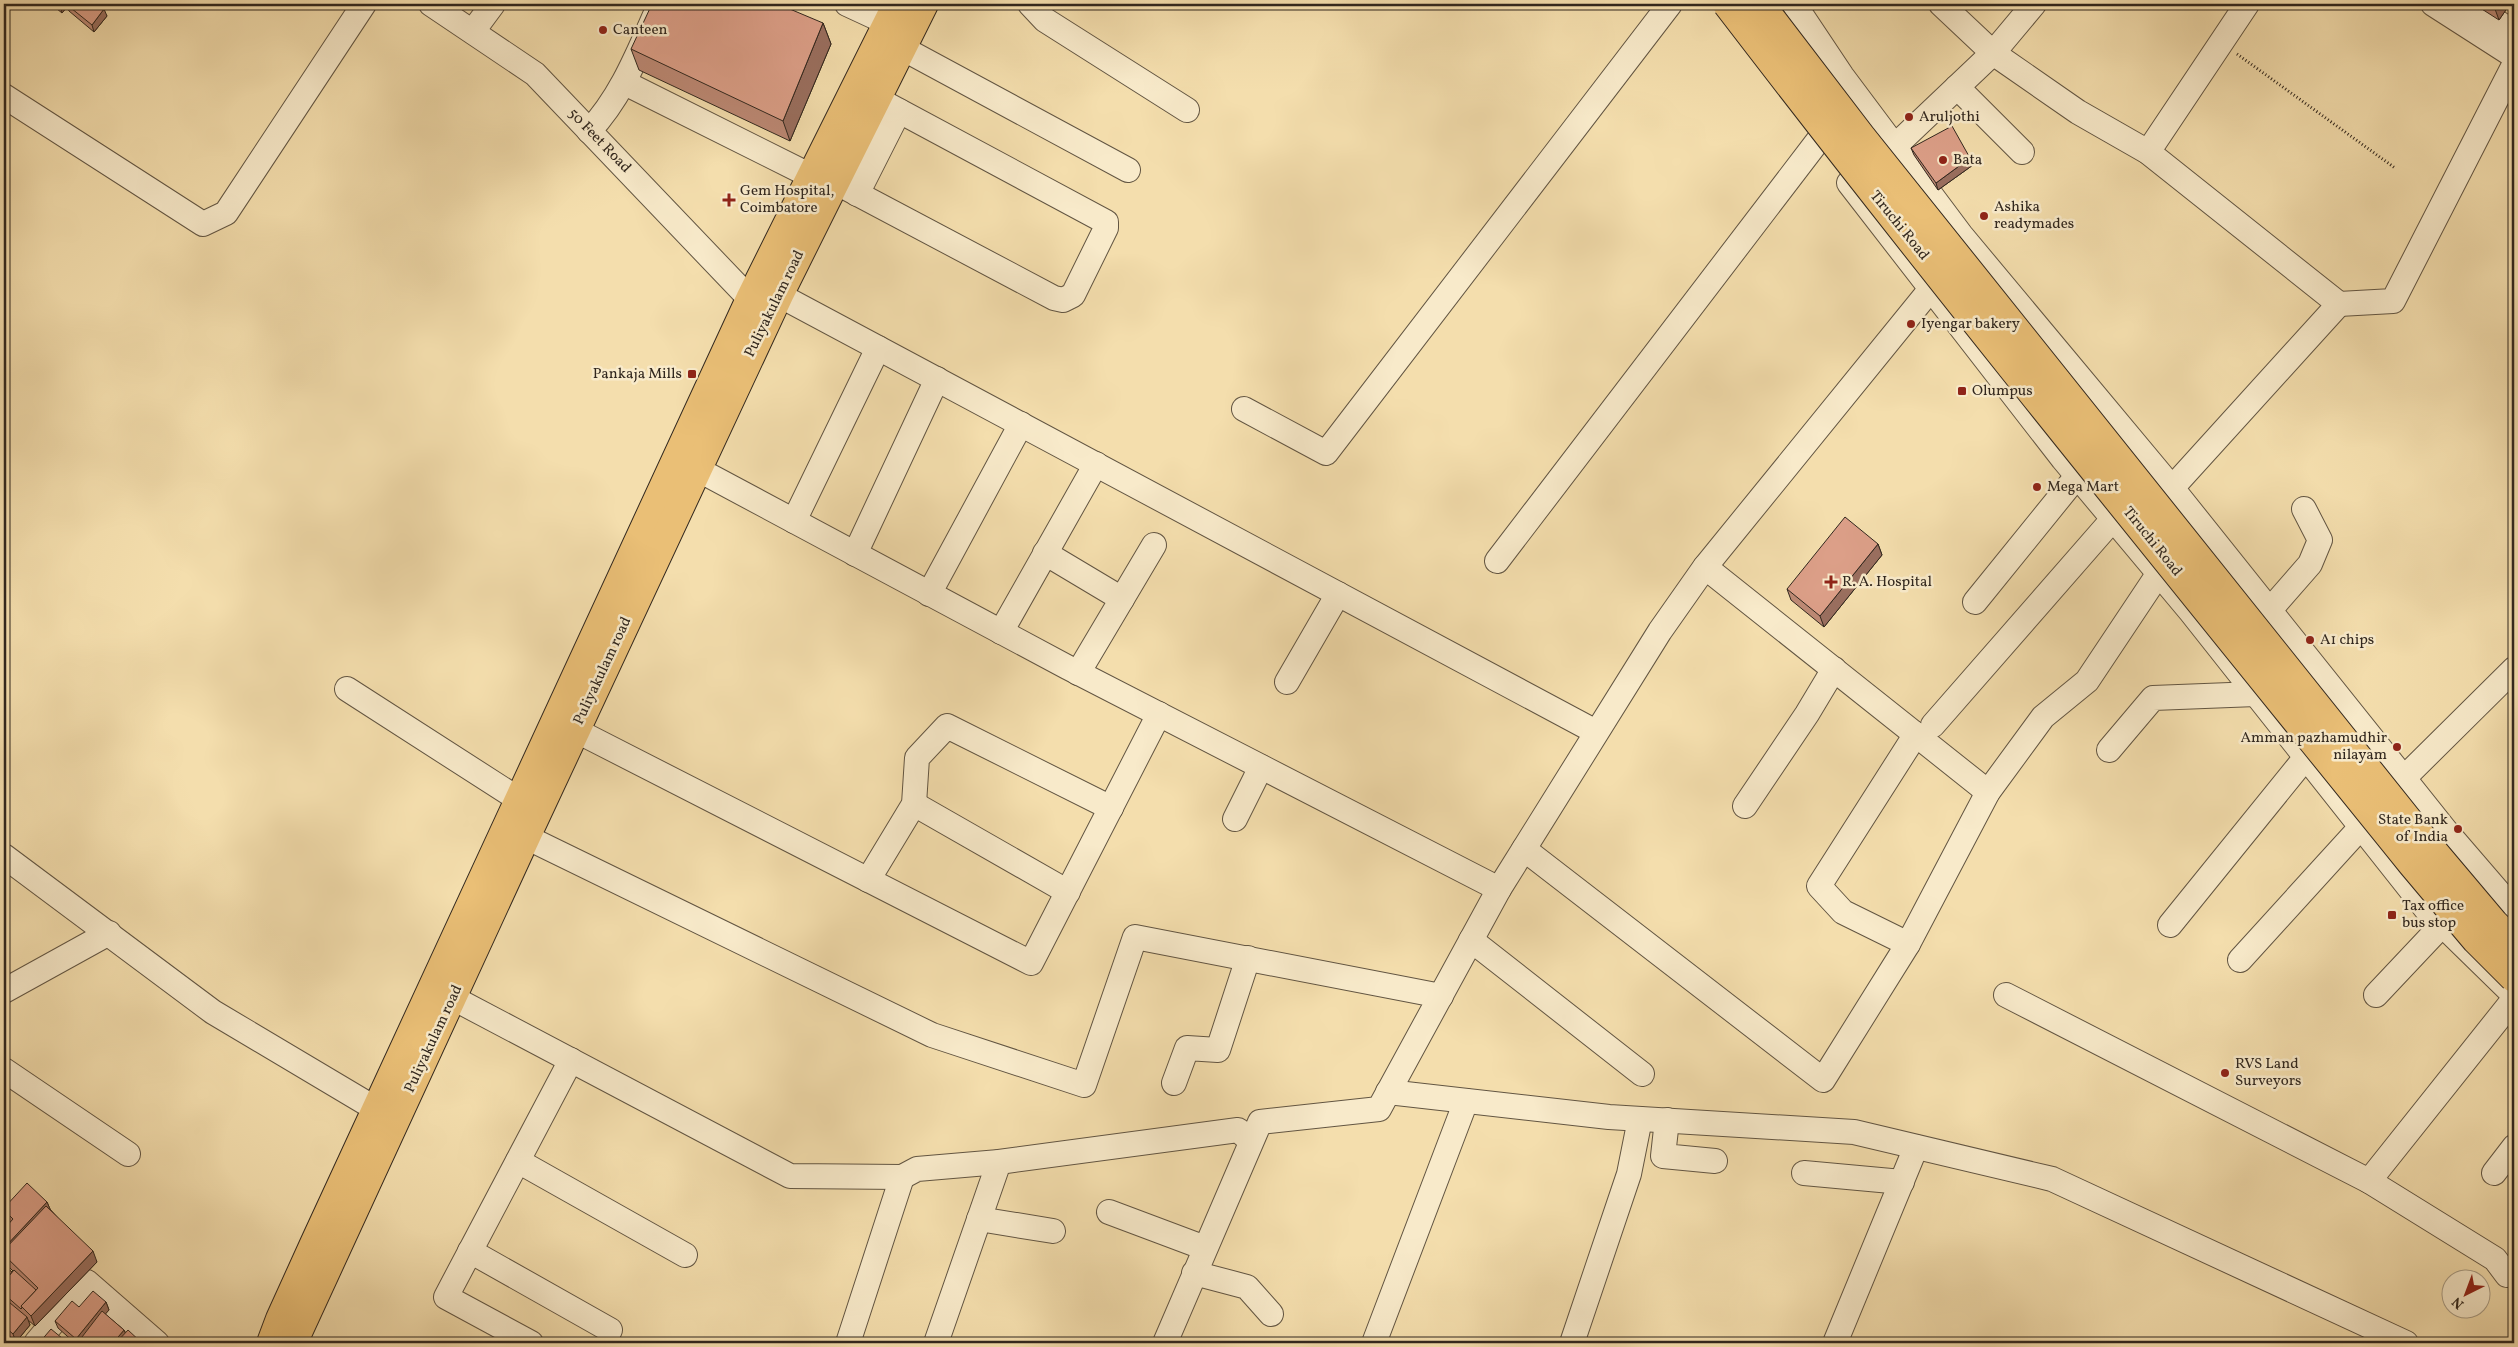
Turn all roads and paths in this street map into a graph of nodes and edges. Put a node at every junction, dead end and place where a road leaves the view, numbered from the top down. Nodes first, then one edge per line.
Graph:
1 (364, 4) edge
2 (432, 4) edge
3 (494, 4) edge
4 (660, 4) edge
5 (848, 4) edge
6 (924, 4) edge
7 (1670, 4) edge
8 (1711, 4) edge
9 (1727, 4) edge
10 (1760, 4) edge
11 (1793, 4) edge
12 (1941, 4) edge
13 (2034, 4) edge
14 (2247, 4) edge
15 (2433, 4) edge
16 (2470, 4) edge
17 (1044, 9) edge
18 (893, 13) edge
19 (472, 32) junction
20 (2221, 43) junction
21 (902, 48) junction
22 (2514, 48) edge
23 (1993, 53) junction
24 (2514, 56) edge
25 (1753, 57) junction
26 (2514, 66) edge
27 (625, 83) junction
28 (1957, 87) junction
29 (4, 96) edge
30 (888, 105) junction
31 (1186, 110) dead end
32 (590, 131) junction
33 (1818, 142) junction
34 (1894, 147) junction
35 (2022, 152) dead end
36 (2148, 152) junction
37 (2395, 168) dead end
38 (1128, 170) dead end
39 (835, 184) junction
40 (1930, 290) junction
41 (764, 297) junction
42 (2339, 304) junction
43 (878, 348) junction
44 (937, 379) junction
45 (1244, 409) dead end
46 (1021, 424) junction
47 (1096, 464) junction
48 (697, 469) junction
49 (2076, 476) junction
50 (2172, 488) junction
51 (2304, 509) dead end
52 (2113, 519) junction
53 (794, 522) junction
54 (1154, 545) dead end
55 (1045, 553) junction
56 (855, 554) junction
57 (1497, 561) dead end
58 (1705, 567) junction
59 (2159, 573) junction
60 (929, 594) junction
61 (1338, 594) junction
62 (1122, 600) junction
63 (1976, 602) dead end
64 (2269, 611) junction
65 (1001, 632) junction
66 (1834, 669) junction
67 (2514, 669) edge
68 (1078, 673) junction
69 (1287, 682) dead end
70 (347, 689) dead end
71 (2256, 694) junction
72 (1159, 714) junction
73 (1924, 729) junction
74 (575, 730) junction
75 (1596, 732) junction
76 (2109, 750) dead end
77 (2306, 757) junction
78 (1261, 767) junction
79 (2404, 777) junction
80 (1988, 792) junction
81 (518, 799) junction
82 (914, 804) junction
83 (1745, 806) dead end
84 (1111, 808) junction
85 (1235, 819) dead end
86 (2360, 826) junction
87 (526, 837) junction
88 (1524, 848) junction
89 (4, 856) edge
90 (868, 880) junction
91 (1499, 889) junction
92 (1068, 892) junction
93 (2514, 910) edge
94 (2170, 925) dead end
95 (2442, 925) junction
96 (109, 933) junction
97 (1471, 940) junction
98 (2514, 942) edge
99 (1908, 944) junction
100 (1248, 958) junction
101 (2240, 960) dead end
102 (2514, 978) edge
103 (4, 990) edge
104 (2006, 994) dead end
105 (2376, 995) dead end
106 (2514, 995) edge
107 (1441, 996) junction
108 (454, 998) junction
109 (2514, 999) edge
110 (571, 1060) junction
111 (4, 1070) edge
112 (1642, 1074) dead end
113 (1174, 1083) dead end
114 (1388, 1092) junction
115 (1466, 1100) junction
116 (387, 1114) junction
117 (1640, 1119) junction
118 (1667, 1120) junction
119 (1251, 1140) junction
120 (1916, 1147) junction
121 (2514, 1147) edge
122 (128, 1154) dead end
123 (518, 1161) junction
124 (1716, 1161) dead end
125 (998, 1162) junction
126 (1804, 1173) dead end
127 (2494, 1173) dead end
128 (902, 1177) junction
129 (2369, 1181) junction
130 (1902, 1182) junction
131 (1109, 1212) dead end
132 (979, 1219) junction
133 (1053, 1230) dead end
134 (1205, 1248) junction
135 (470, 1251) junction
136 (685, 1255) dead end
137 (1194, 1273) junction
138 (2507, 1276) dead end
139 (1271, 1314) dead end
140 (610, 1330) dead end
141 (1172, 1341) edge
142 (36, 1343) edge
143 (157, 1343) edge
144 (272, 1343) edge
145 (293, 1343) edge
146 (531, 1343) edge
147 (848, 1343) edge
148 (936, 1343) edge
149 (1374, 1343) edge
150 (1572, 1343) edge
151 (1835, 1343) edge
152 (2406, 1343) edge

1 - 29 street
2 - 19 street, 50 Feet Road
3 - 19 street
4 - 27 street
5 - 18 street
6 - 21 main road, Puliyakulam road
7 - 45 street
8 - 25 street
9 - 102 main road, Tiruchi Road, bridge
10 - 98 main road, Tiruchi Road, bridge
11 - 25 street
11 - 34 street
12 - 23 street
13 - 23 street
14 - 20 street
15 - 24 street
16 - 22 street
17 - 31 street
18 - 39 main road, Puliyakulam road
19 - 32 street, 50 Feet Road
20 - 36 street
20 - 37 path
21 - 30 main road, Puliyakulam road
21 - 38 street
23 - 28 street
23 - 36 street
25 - 33 street
26 - 42 street
27 - 32 street
27 - 39 street
28 - 34 street
28 - 35 street
30 - 39 main road, Puliyakulam road
30 - 39 street
32 - 41 street, 50 Feet Road
33 - 40 street
33 - 57 street
34 - 50 street
36 - 42 street
39 - 41 main road, Puliyakulam road
40 - 49 street
40 - 58 street
41 - 43 street, 50 Feet Road
41 - 48 main road, Puliyakulam road
41 - 81 main road, Puliyakulam road
42 - 50 street
43 - 44 street, 50 Feet Road
43 - 53 street
44 - 46 street, 50 Feet Road
44 - 56 street
46 - 47 street, 50 Feet Road
46 - 60 street
47 - 55 street
47 - 61 street, 50 Feet Road
48 - 53 street
48 - 74 main road, Puliyakulam road
49 - 52 street
49 - 63 street
50 - 64 street
51 - 64 street
52 - 59 street
52 - 73 street
53 - 56 street
54 - 62 street
55 - 62 street
55 - 65 street
56 - 60 street
58 - 66 street
58 - 75 street
59 - 71 street
59 - 80 street
60 - 65 street
61 - 69 street
61 - 75 street, 50 Feet Road
62 - 68 street
64 - 79 street
65 - 68 street
66 - 73 street
66 - 83 street
67 - 79 street
68 - 72 street
70 - 81 street
71 - 76 street
71 - 77 street
72 - 78 street
72 - 84 street
73 - 80 street
73 - 99 street
74 - 87 main road, Puliyakulam road
74 - 90 street
75 - 88 street
77 - 86 street
77 - 94 street
78 - 85 street
78 - 91 street
79 - 93 street
80 - 99 street
81 - 116 main road, Puliyakulam road
82 - 84 street
82 - 90 street
82 - 92 street
84 - 92 street
86 - 95 street
86 - 101 street
87 - 100 street
87 - 108 main road, Puliyakulam road
88 - 91 street
88 - 99 street
89 - 96 street
90 - 92 street
91 - 97 street
95 - 105 street
95 - 106 street
96 - 103 street
96 - 116 street
97 - 107 street
97 - 112 street
100 - 107 street
100 - 113 street
104 - 129 street
107 - 114 street
108 - 110 street
108 - 116 main road, Puliyakulam road
109 - 129 street
110 - 123 street
110 - 128 street
111 - 122 street
114 - 115 street
114 - 119 street
115 - 117 street
115 - 149 street
116 - 144 main road, Puliyakulam road
116 - 145 main road, Puliyakulam road
117 - 118 street
117 - 150 street
118 - 120 street
118 - 124 street
119 - 125 street
119 - 134 street
120 - 130 street
120 - 152 street
121 - 127 street
123 - 135 street
123 - 136 street
125 - 128 street
125 - 132 street
126 - 130 street
128 - 147 street
129 - 138 street
130 - 151 street
131 - 134 street
132 - 133 street
132 - 148 street
134 - 137 street
135 - 140 street
135 - 146 street
137 - 139 street
137 - 141 street
142 - 143 street

